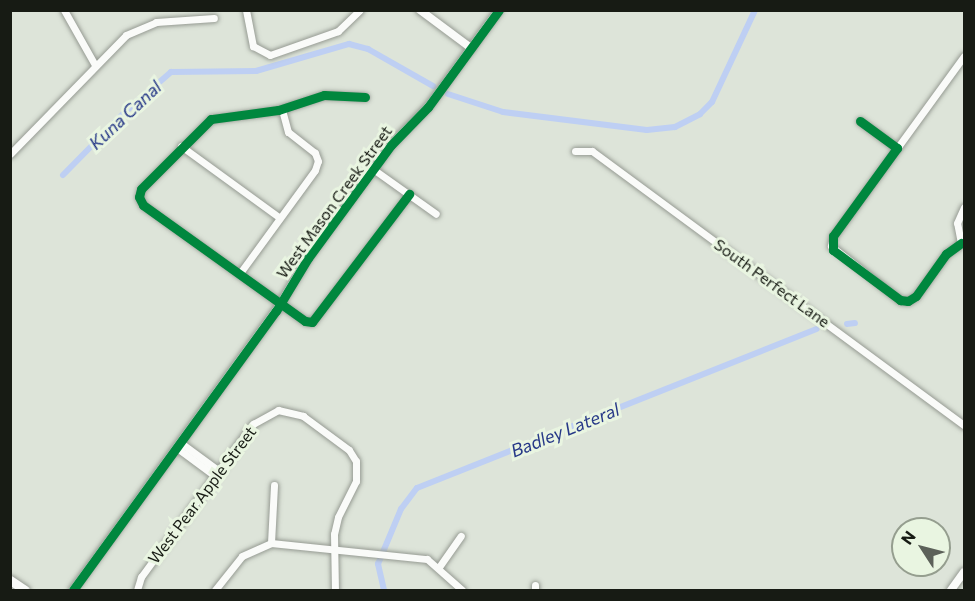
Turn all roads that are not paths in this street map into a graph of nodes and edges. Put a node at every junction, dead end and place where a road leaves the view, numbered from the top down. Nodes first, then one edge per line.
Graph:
1 (64, 10) edge
2 (246, 10) edge
3 (360, 10) edge
4 (420, 10) edge
5 (499, 10) edge
6 (214, 18) dead end
7 (471, 48) junction
8 (964, 56) edge
9 (95, 65) junction
10 (365, 97) dead end
11 (282, 109) junction
12 (860, 121) dead end
13 (181, 146) junction
14 (897, 148) junction
15 (575, 152) dead end
16 (10, 154) edge
17 (373, 169) junction
18 (409, 194) junction
19 (964, 207) edge
20 (436, 214) dead end
21 (280, 218) junction
22 (963, 243) edge
23 (240, 273) junction
24 (281, 303) junction
25 (964, 424) edge
26 (179, 445) junction
27 (217, 474) junction
28 (274, 486) dead end
29 (461, 536) dead end
30 (271, 543) junction
31 (333, 548) junction
32 (439, 567) junction
33 (964, 572) edge
34 (10, 580) edge
35 (25, 591) edge
36 (73, 591) edge
37 (137, 591) edge
38 (214, 591) edge
39 (335, 591) edge
40 (462, 591) edge
41 (951, 591) edge

1 - 9 street
2 - 3 street
4 - 7 street
5 - 7 street, West Mason Creek Street
6 - 9 street
7 - 17 street, West Mason Creek Street
8 - 14 street
9 - 16 street
10 - 11 street
11 - 13 street
11 - 21 street
12 - 14 street
13 - 21 street
13 - 23 street
14 - 22 street
15 - 25 street, South Perfect Lane
17 - 18 street
17 - 24 street, West Mason Creek Street
18 - 20 street
18 - 24 street
19 - 22 street
21 - 23 street
23 - 24 street
24 - 26 street, West Mason Creek Street
26 - 27 street
26 - 36 street, West Mason Creek Street
27 - 31 street, West Pear Apple Street
27 - 37 street, West Pear Apple Street
28 - 30 street
29 - 32 street
30 - 31 street
30 - 38 street
31 - 32 street
31 - 39 street
32 - 40 street
33 - 41 street
34 - 35 main road

